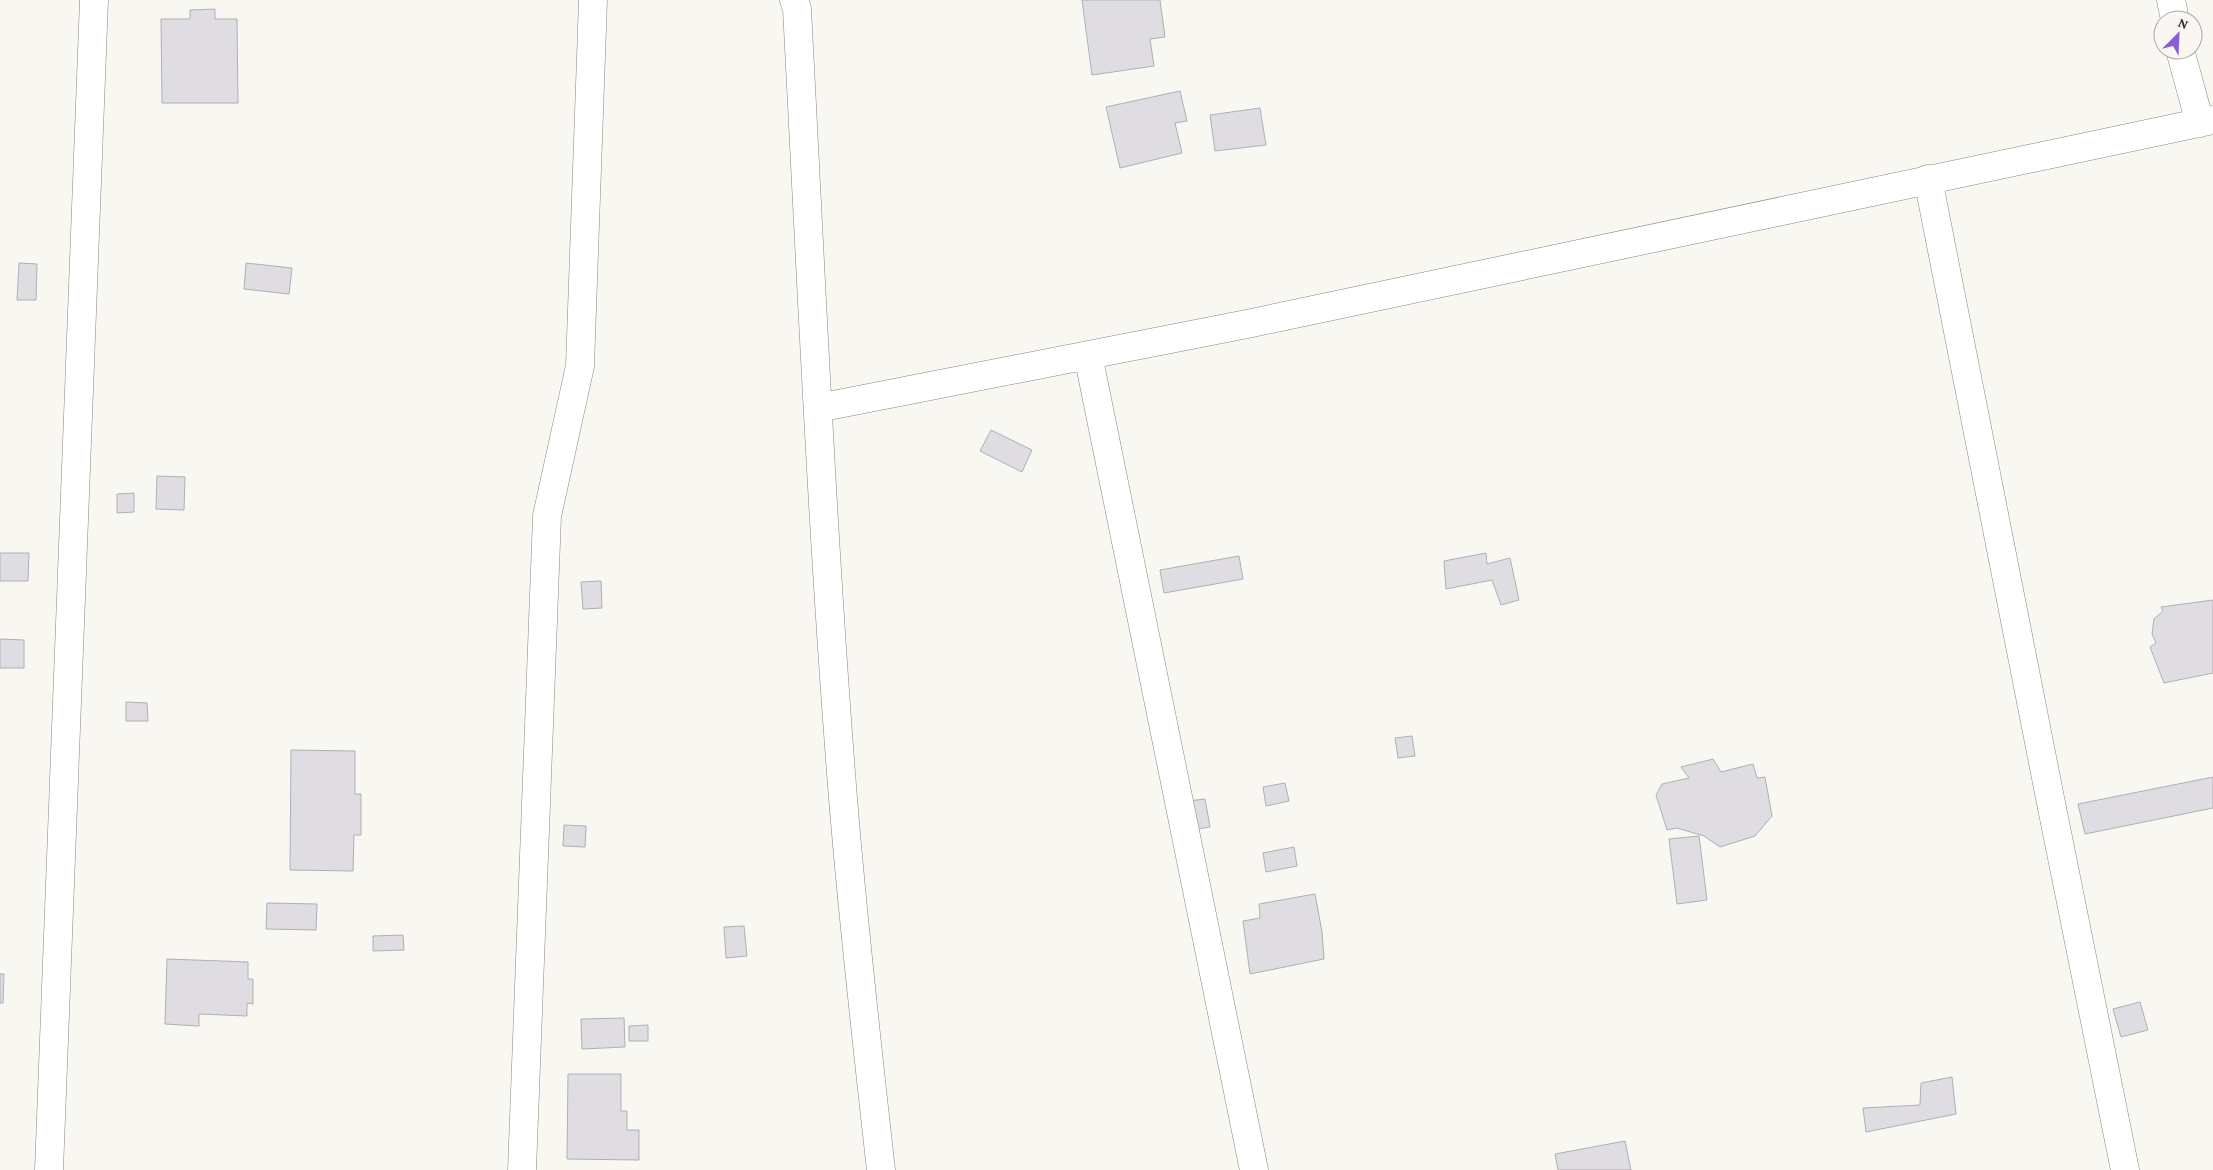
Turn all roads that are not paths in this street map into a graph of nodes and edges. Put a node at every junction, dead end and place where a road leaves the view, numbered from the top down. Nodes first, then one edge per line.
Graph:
1 (94, 0) edge
2 (593, 0) edge
3 (794, 0) edge
4 (2184, 60) edge
5 (2206, 121) edge
6 (1928, 179) junction
7 (1088, 355) junction
8 (818, 408) junction
9 (49, 1170) edge
10 (522, 1170) edge
11 (881, 1170) edge
12 (1254, 1170) edge
13 (2126, 1170) edge

1 - 9 street
2 - 10 street
3 - 8 street
4 - 5 street
5 - 6 street
6 - 7 street
6 - 13 street
7 - 8 street
7 - 12 street
8 - 11 street

